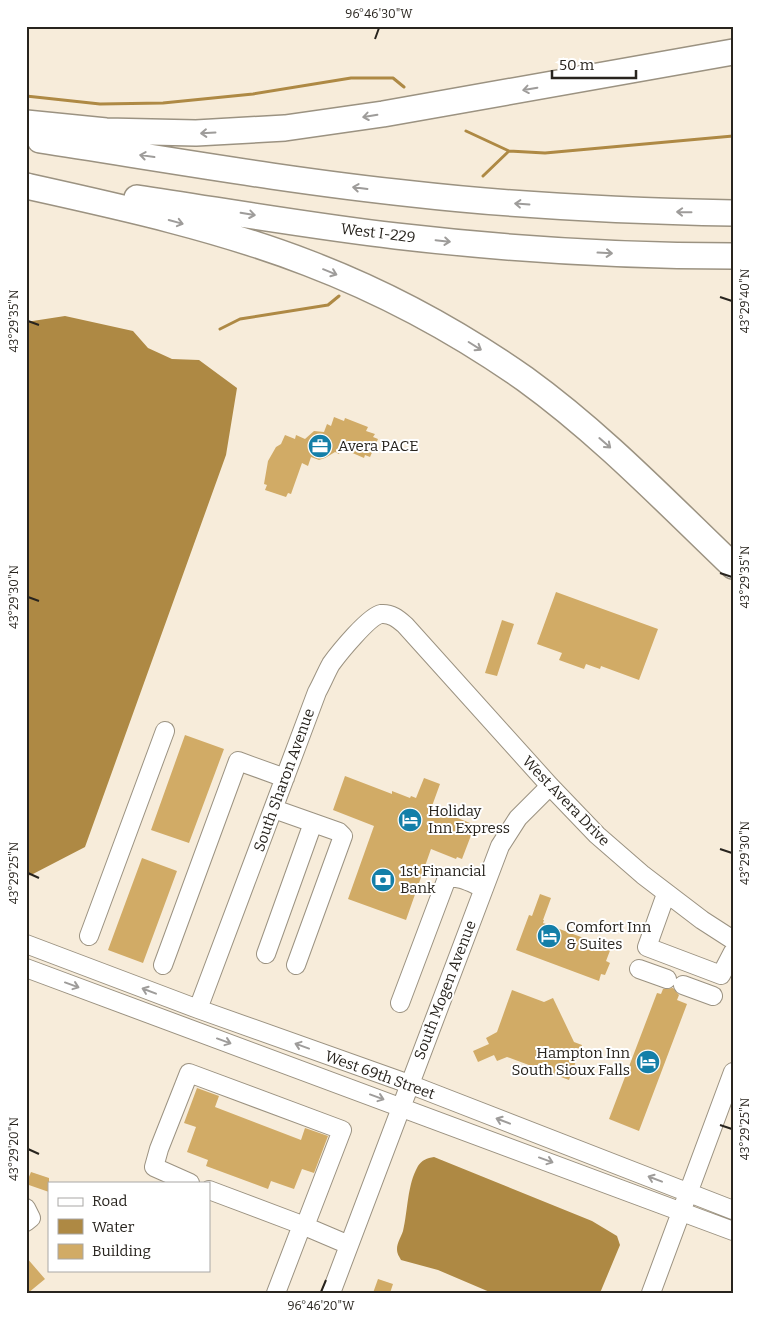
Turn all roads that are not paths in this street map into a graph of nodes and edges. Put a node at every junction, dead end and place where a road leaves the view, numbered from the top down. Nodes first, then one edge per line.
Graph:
1 (733, 52) edge
2 (26, 123) edge
3 (26, 138) edge
4 (26, 181) edge
5 (26, 186) edge
6 (733, 213) edge
7 (733, 256) edge
8 (733, 566) edge
9 (419, 641) joint
10 (165, 731) dead end
11 (285, 778) junction
12 (550, 786) junction
13 (274, 809) junction
14 (313, 823) junction
15 (483, 888) junction
16 (666, 894) junction
17 (89, 936) dead end
18 (733, 940) edge
19 (26, 944) edge
20 (733, 952) edge
21 (266, 954) dead end
22 (163, 965) dead end
23 (296, 965) dead end
24 (26, 968) edge
25 (639, 969) dead end
26 (713, 996) dead end
27 (400, 1003) dead end
28 (198, 1009) junction
29 (733, 1072) edge
30 (409, 1084) junction
31 (729, 1092) edge
32 (401, 1106) junction
33 (188, 1182) edge
34 (210, 1190) edge
35 (688, 1192) junction
36 (26, 1208) edge
37 (681, 1210) junction
38 (733, 1210) edge
39 (26, 1222) edge
40 (303, 1225) junction
41 (733, 1231) edge
42 (349, 1245) junction
43 (276, 1293) edge
44 (332, 1293) edge
45 (651, 1293) edge

1 -> 2 highway
6 -> 3 highway
4 -> 7 highway, West I-229
5 -> 8 highway
9 - 11 street, South Sharon Avenue
9 - 12 street, West Avera Drive
10 - 17 street
11 - 13 street, South Sharon Avenue
11 - 22 street
12 - 15 street, South Mogen Avenue
12 - 16 street, West Avera Drive
13 - 14 street
13 - 28 street, South Sharon Avenue
14 - 21 street
14 - 23 street
15 - 27 street
15 - 30 street, South Mogen Avenue
16 - 18 street, West Avera Drive
16 - 20 street
28 -> 19 street, West 69th Street
24 -> 32 street, West 69th Street
25 - 26 street
30 -> 28 street, West 69th Street
29 - 31 street
30 - 32 street, South Mogen Avenue
35 -> 30 street, West 69th Street
31 - 35 street
32 -> 37 street, West 69th Street
32 - 42 street, South Mogen Avenue
33 - 40 street
34 - 40 street
35 - 37 street
35 - 38 street, West 69th Street
36 - 39 street
37 - 41 street, West 69th Street
37 - 45 street
40 - 42 street
40 - 43 street
42 - 44 street, South Mogen Avenue

